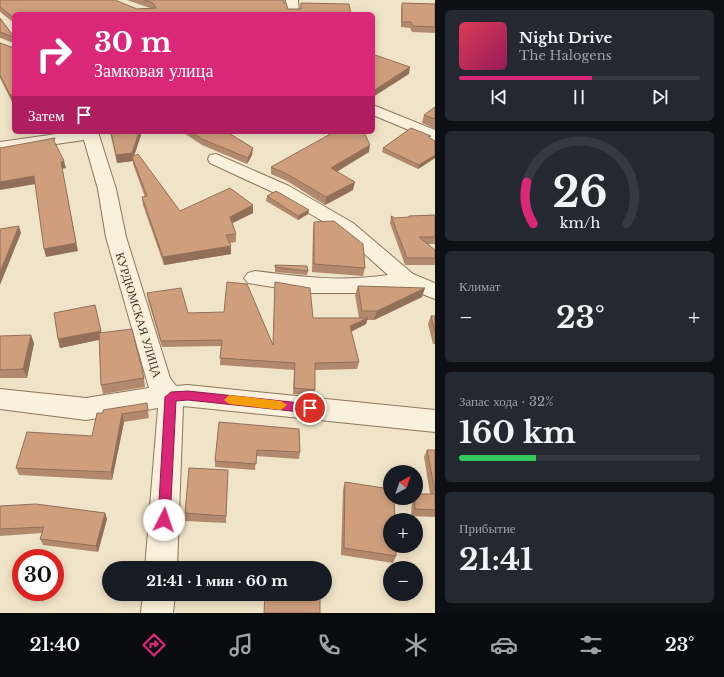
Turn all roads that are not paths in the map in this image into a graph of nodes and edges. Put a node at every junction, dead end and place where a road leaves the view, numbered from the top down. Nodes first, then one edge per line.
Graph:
1 (292, 0) edge
2 (293, 12) edge
3 (375, 111) edge
4 (84, 134) edge
5 (90, 134) edge
6 (435, 136) edge
7 (0, 147) edge
8 (216, 159) dead end
9 (255, 278) dead end
10 (406, 280) junction
11 (435, 291) edge
12 (171, 397) junction
13 (0, 399) edge
14 (435, 421) edge
15 (161, 561) edge
16 (158, 601) edge
17 (157, 613) edge

1 - 2 street
3 - 6 street
4 - 7 street
5 - 12 street, КУРДЮМСКАЯ УЛИЦА
8 - 10 street
9 - 10 street
10 - 11 street
12 - 13 street
12 - 14 street
12 - 15 street
16 - 17 street

